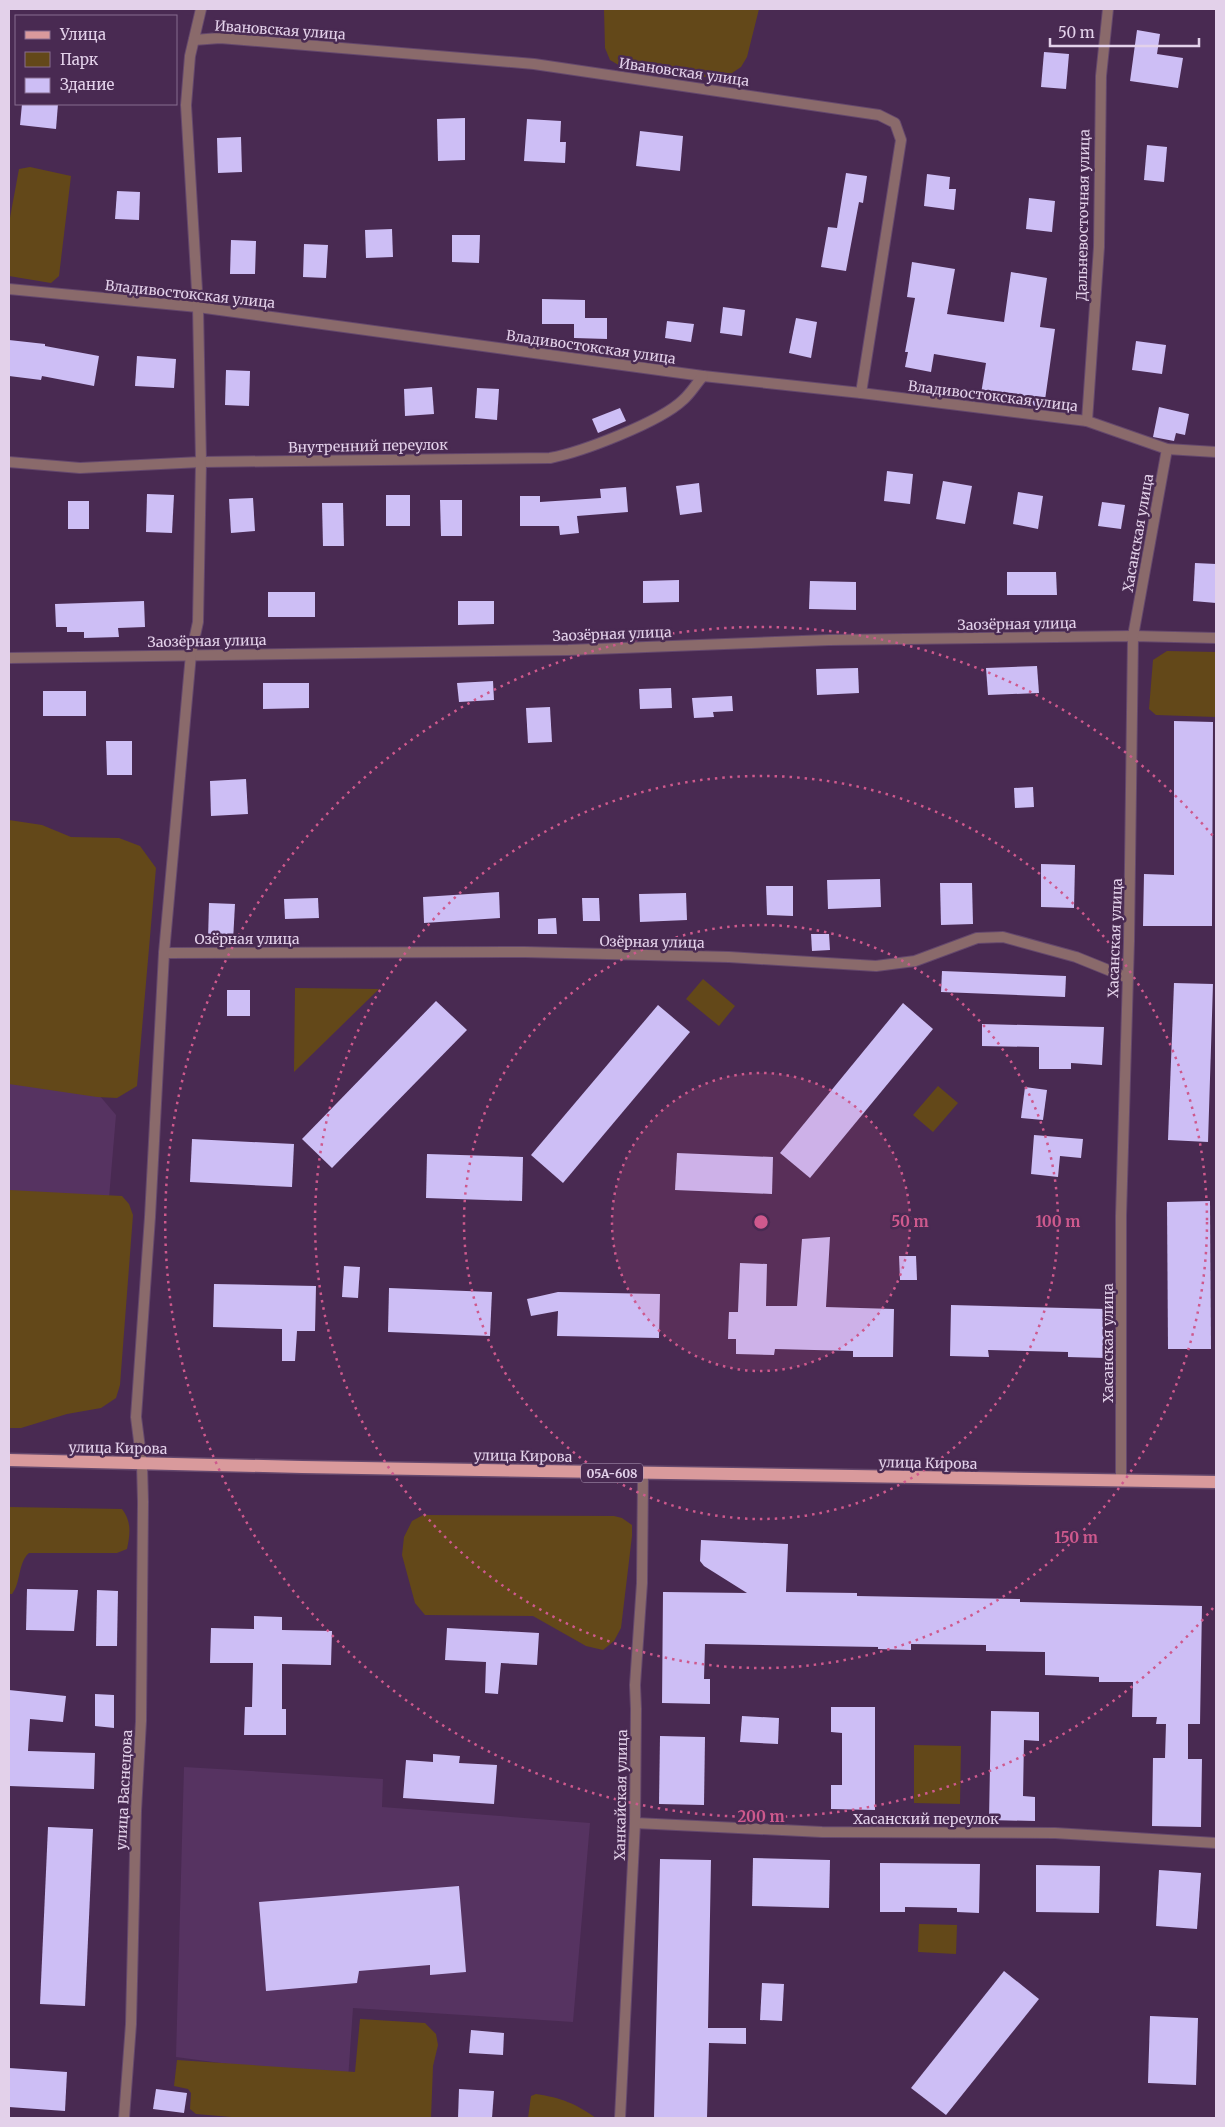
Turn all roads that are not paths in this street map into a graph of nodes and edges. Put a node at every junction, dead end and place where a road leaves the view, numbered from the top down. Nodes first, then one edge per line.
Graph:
1 (201, 9) edge
2 (1108, 9) edge
3 (194, 40) junction
4 (9, 289) edge
5 (198, 307) junction
6 (703, 376) junction
7 (861, 393) junction
8 (1087, 421) junction
9 (1167, 448) junction
10 (1216, 452) edge
11 (9, 462) edge
12 (201, 462) junction
13 (1133, 636) junction
14 (1216, 638) edge
15 (190, 654) junction
16 (9, 658) edge
17 (164, 953) junction
18 (1128, 978) junction
19 (9, 1460) edge
20 (142, 1464) junction
21 (643, 1473) junction
22 (1121, 1481) junction
23 (1216, 1482) edge
24 (635, 1823) junction
25 (1216, 1843) edge
26 (124, 2118) edge
27 (620, 2118) edge

1 - 3 street, улица Васнецова
2 - 8 street, Дальневосточная улица
3 - 5 street, улица Васнецова
3 - 7 street, Ивановская улица
4 - 5 street, Владивостокская улица
5 - 6 street, Владивостокская улица
5 - 12 street, улица Васнецова
6 - 7 street, Владивостокская улица
6 - 12 street, Внутренний переулок
7 - 8 street, Владивостокская улица
8 - 9 street, Владивостокская улица
9 - 10 street
9 - 13 street, Хасанская улица
11 - 12 street, Внутренний переулок
12 - 15 street, улица Васнецова
13 - 14 street, Заозёрная улица
13 - 15 street, Заозёрная улица
13 - 18 street, Хасанская улица
15 - 16 street, Заозёрная улица
15 - 17 street, улица Васнецова
17 - 18 street, Озёрная улица
17 - 20 street, улица Васнецова
18 - 22 street, Хасанская улица
19 - 20 main road, улица Кирова / 05А-608
20 - 21 main road, улица Кирова / 05А-608
20 - 26 street, улица Васнецова
21 - 22 main road, улица Кирова / 05А-608
21 - 24 street, Ханкайская улица
22 - 23 main road, улица Кирова / 05А-608
24 - 25 street, Хасанский переулок
24 - 27 street, Ханкайская улица

